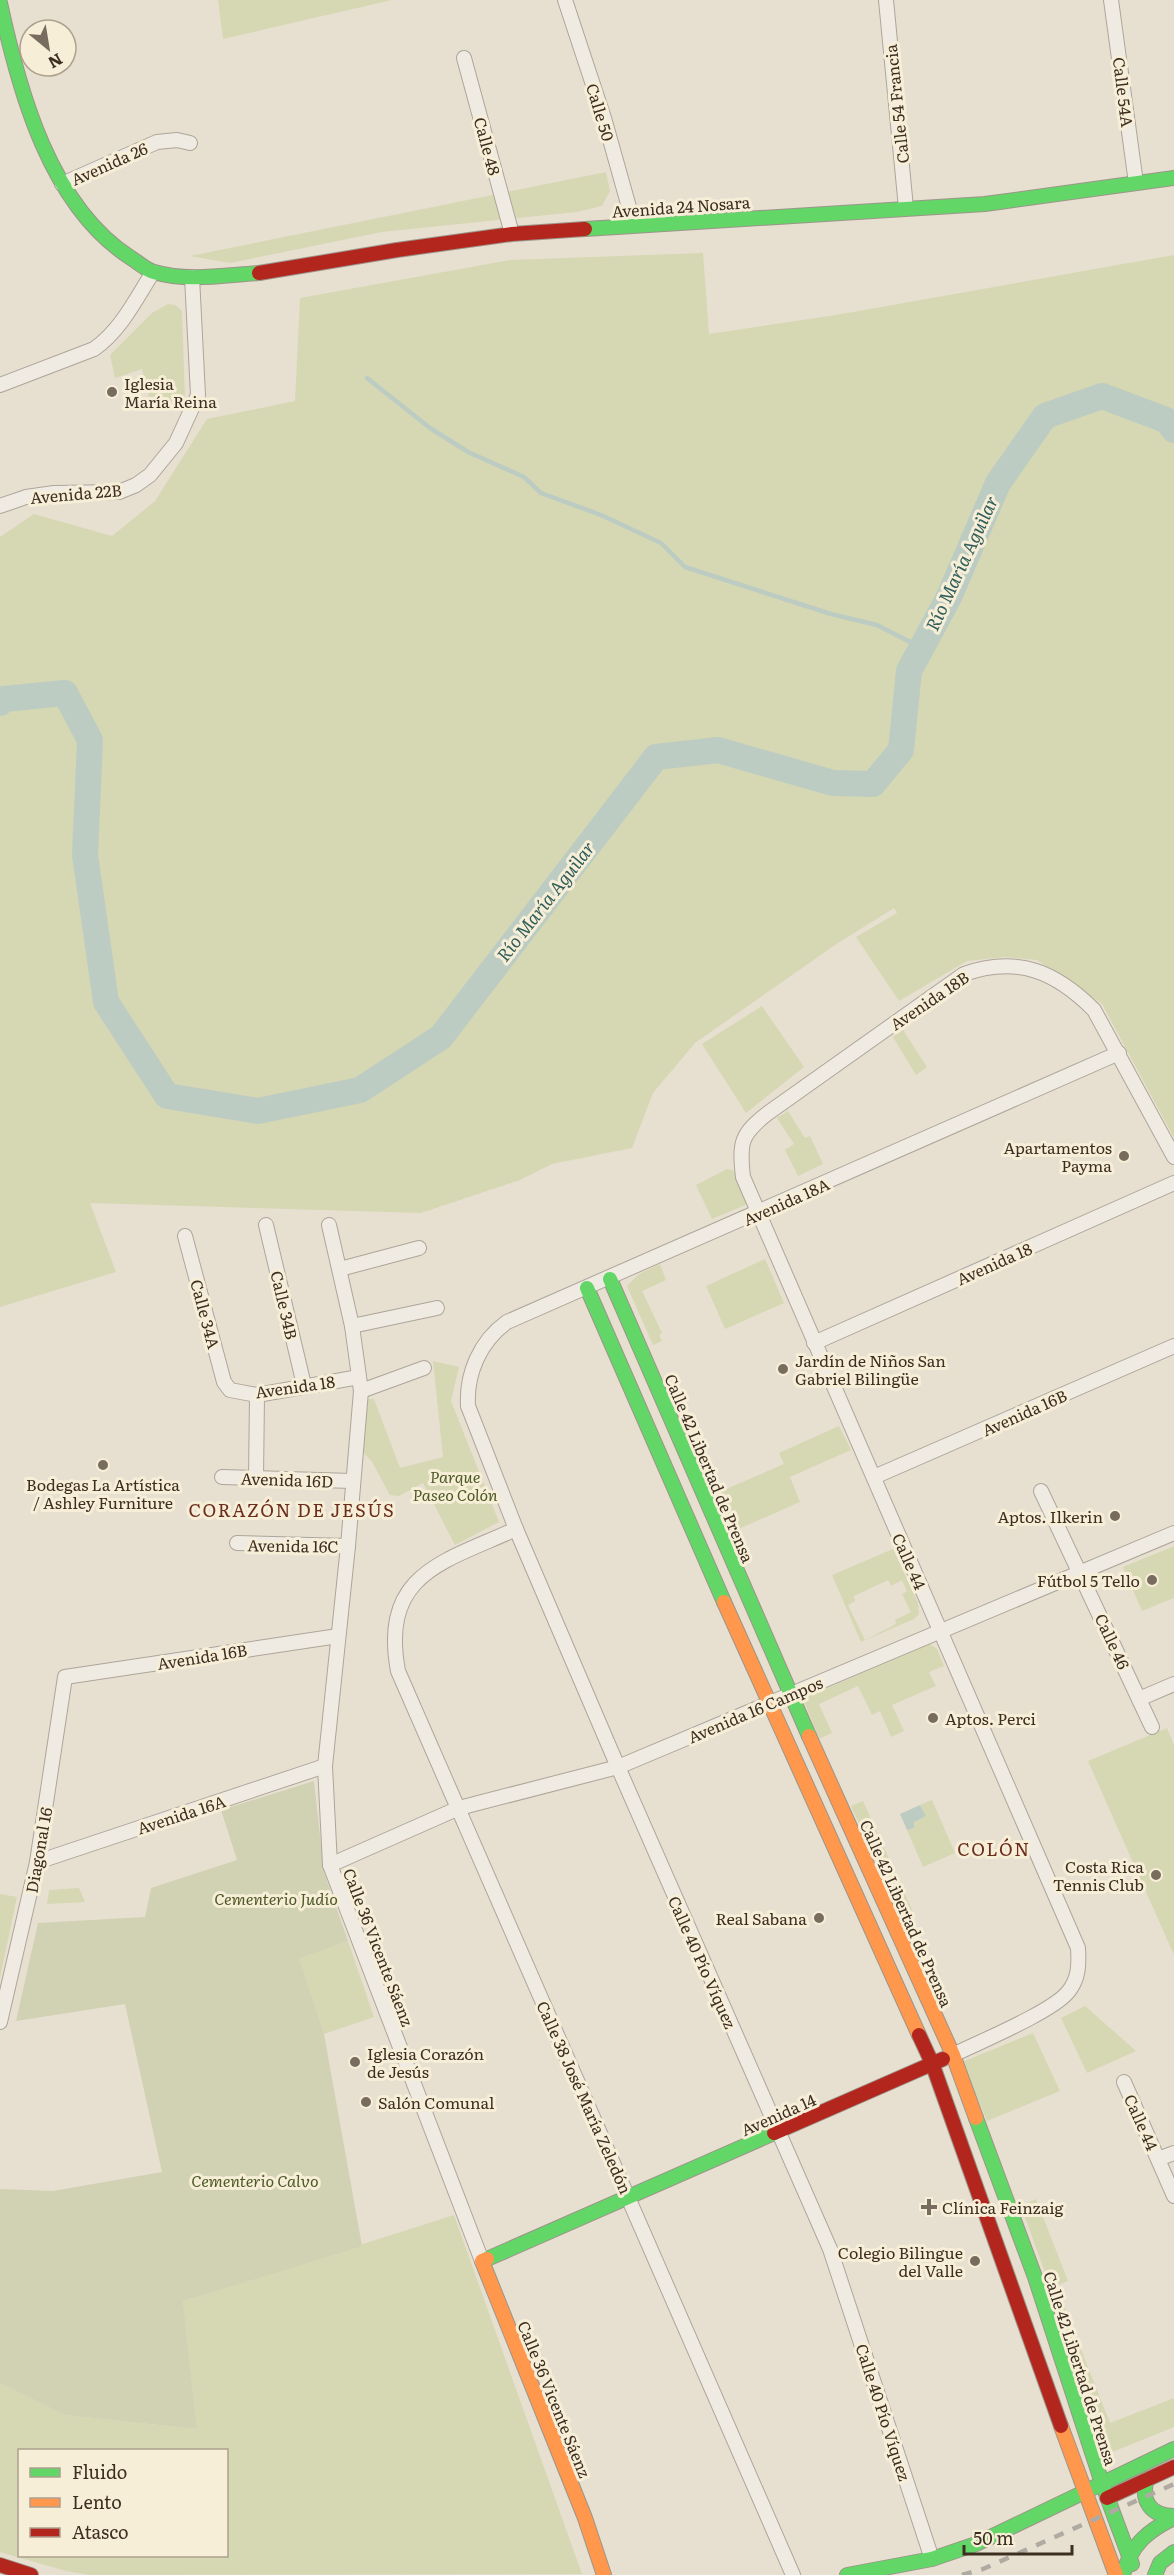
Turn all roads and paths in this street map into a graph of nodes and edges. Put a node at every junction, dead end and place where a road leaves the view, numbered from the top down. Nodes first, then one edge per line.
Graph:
1 (565, 0) edge
2 (886, 0) edge
3 (1112, 0) edge
4 (0, 3) edge
5 (464, 58) dead end
6 (190, 143) dead end
7 (1174, 178) edge
8 (1136, 183) junction
9 (62, 184) junction
10 (906, 208) junction
11 (634, 225) junction
12 (512, 234) junction
13 (153, 272) junction
14 (192, 277) junction
15 (0, 385) edge
16 (0, 506) edge
17 (1119, 1053) junction
18 (742, 1143) joint
19 (1174, 1157) edge
20 (1174, 1184) edge
21 (759, 1214) junction
22 (266, 1225) dead end
23 (329, 1225) dead end
24 (185, 1236) dead end
25 (419, 1248) dead end
26 (340, 1269) junction
27 (610, 1278) junction
28 (587, 1288) junction
29 (437, 1308) dead end
30 (352, 1326) junction
31 (814, 1343) junction
32 (1174, 1346) edge
33 (424, 1368) dead end
34 (472, 1370) joint
35 (360, 1384) junction
36 (304, 1385) junction
37 (230, 1390) joint
38 (257, 1395) junction
39 (222, 1477) dead end
40 (256, 1478) junction
41 (874, 1478) junction
42 (352, 1481) junction
43 (1041, 1491) dead end
44 (516, 1529) junction
45 (1174, 1533) edge
46 (237, 1543) dead end
47 (348, 1546) junction
48 (1081, 1573) junction
49 (941, 1631) junction
50 (338, 1636) junction
51 (65, 1677) joint
52 (1174, 1684) edge
53 (790, 1694) junction
54 (1139, 1699) junction
55 (768, 1704) junction
56 (1152, 1727) dead end
57 (325, 1766) junction
58 (618, 1767) junction
59 (459, 1808) junction
60 (37, 1862) junction
61 (330, 1865) junction
62 (1076, 1978) joint
63 (0, 2022) edge
64 (953, 2055) junction
65 (932, 2063) junction
66 (1124, 2082) dead end
67 (777, 2132) junction
68 (1174, 2152) edge
69 (1158, 2159) junction
70 (1174, 2196) edge
71 (629, 2198) junction
72 (482, 2262) junction
73 (1174, 2449) edge
74 (1174, 2467) edge
75 (1147, 2479) junction
76 (1102, 2483) junction
77 (1085, 2491) junction
78 (1107, 2498) junction
79 (1174, 2517) edge
80 (1174, 2552) edge
81 (1128, 2556) junction
82 (932, 2559) junction
83 (0, 2565) edge
84 (31, 2575) edge
85 (604, 2575) edge
86 (793, 2575) edge
87 (848, 2575) edge
88 (1116, 2575) edge
89 (1123, 2575) edge
90 (1136, 2575) edge
91 (1155, 2575) edge

1 - 11 street, Calle 50
2 - 10 street, Calle 54 Francia
3 - 8 street, Calle 54A
4 - 9 main road
5 - 12 street, Calle 48
6 - 9 street, Avenida 26
7 - 8 main road, Avenida 24 Nosara
8 - 10 main road, Avenida 24 Nosara
9 - 13 main road
10 - 11 main road, Avenida 24 Nosara
11 - 12 main road, Avenida 24 Nosara
12 - 14 main road, Avenida 24 Nosara
13 - 14 main road, Avenida 24 Nosara
13 - 15 street
14 - 16 street, Avenida 22B
17 - 18 street, Avenida 18B
17 - 19 street, Avenida 18B
17 - 21 street, Avenida 18A
18 - 21 street, Calle 44
20 - 31 street, Avenida 18
21 - 27 street, Avenida 18A
21 - 31 street, Calle 44
22 - 36 street, Calle 34B
23 - 26 street, Calle 36 Vicente Sáenz
24 - 37 street, Calle 34A
25 - 26 street
26 - 30 street, Calle 36 Vicente Sáenz
27 - 28 street, Avenida 18A
27 - 53 main road, Calle 42 Libertad de Prensa
28 - 34 street, Avenida 18A
28 - 55 main road
29 - 30 street
30 - 35 street, Calle 36 Vicente Sáenz
31 - 41 street, Calle 44
32 - 41 street, Avenida 16B
33 - 35 street, Avenida 18
34 - 44 street, Calle 40 Pío Víquez
35 - 36 street, Avenida 18
35 - 42 street, Calle 36 Vicente Sáenz
36 - 38 street, Avenida 18
37 - 38 street, Avenida 18
38 - 40 street
39 - 40 street, Avenida 16D
40 - 42 street, Avenida 16D
41 - 49 street, Calle 44
42 - 47 street, Calle 36 Vicente Sáenz
43 - 48 street, Calle 46
44 - 58 street, Calle 40 Pío Víquez
44 - 59 street, Calle 38 José María Zeledón
45 - 48 street, Avenida 16 Campos
46 - 47 street, Avenida 16C
47 - 50 street, Calle 36 Vicente Sáenz
48 - 49 street, Avenida 16 Campos
48 - 54 street, Calle 46
49 - 53 street, Avenida 16 Campos
49 - 62 street, Calle 44
50 - 51 street, Avenida 16B
50 - 57 street, Calle 36 Vicente Sáenz
51 - 60 street, Diagonal 16
52 - 54 street
53 - 55 street, Avenida 16 Campos
53 - 64 main road, Calle 42 Libertad de Prensa
54 - 56 street, Calle 46
55 - 58 street, Avenida 16 Campos
55 - 65 main road
57 - 60 street, Avenida 16A
57 - 61 street, Calle 36 Vicente Sáenz
58 - 59 street, Avenida 16 Campos
58 - 67 street, Calle 40 Pío Víquez
59 - 61 street, Avenida 16 Campos
59 - 71 street, Calle 38 José María Zeledón
60 - 63 street, Diagonal 16
61 - 72 street, Calle 36 Vicente Sáenz
62 - 64 street, Avenida 14
64 - 65 main road, Avenida 14
64 - 76 main road, Calle 42 Libertad de Prensa
65 - 67 main road, Avenida 14
65 - 77 main road
66 - 69 street, Calle 44
67 - 71 main road, Avenida 14
67 - 82 street, Calle 40 Pío Víquez
68 - 69 street
69 - 70 street, Calle 44
71 - 72 main road, Avenida 14
71 - 86 street, Calle 38 José María Zeledón
72 - 85 main road, Calle 36 Vicente Sáenz
73 - 76 main road
74 - 75 main road
75 - 78 main road
75 - 79 main road
76 - 77 main road
76 - 78 main road, Calle 42 Libertad de Prensa
77 - 82 main road
77 - 88 main road
78 - 81 main road, Calle 42 Libertad de Prensa
79 - 81 main road
80 - 91 main road
81 - 89 main road
81 - 90 main road, Calle 42 Libertad de Prensa
82 - 87 main road
83 - 84 main road

